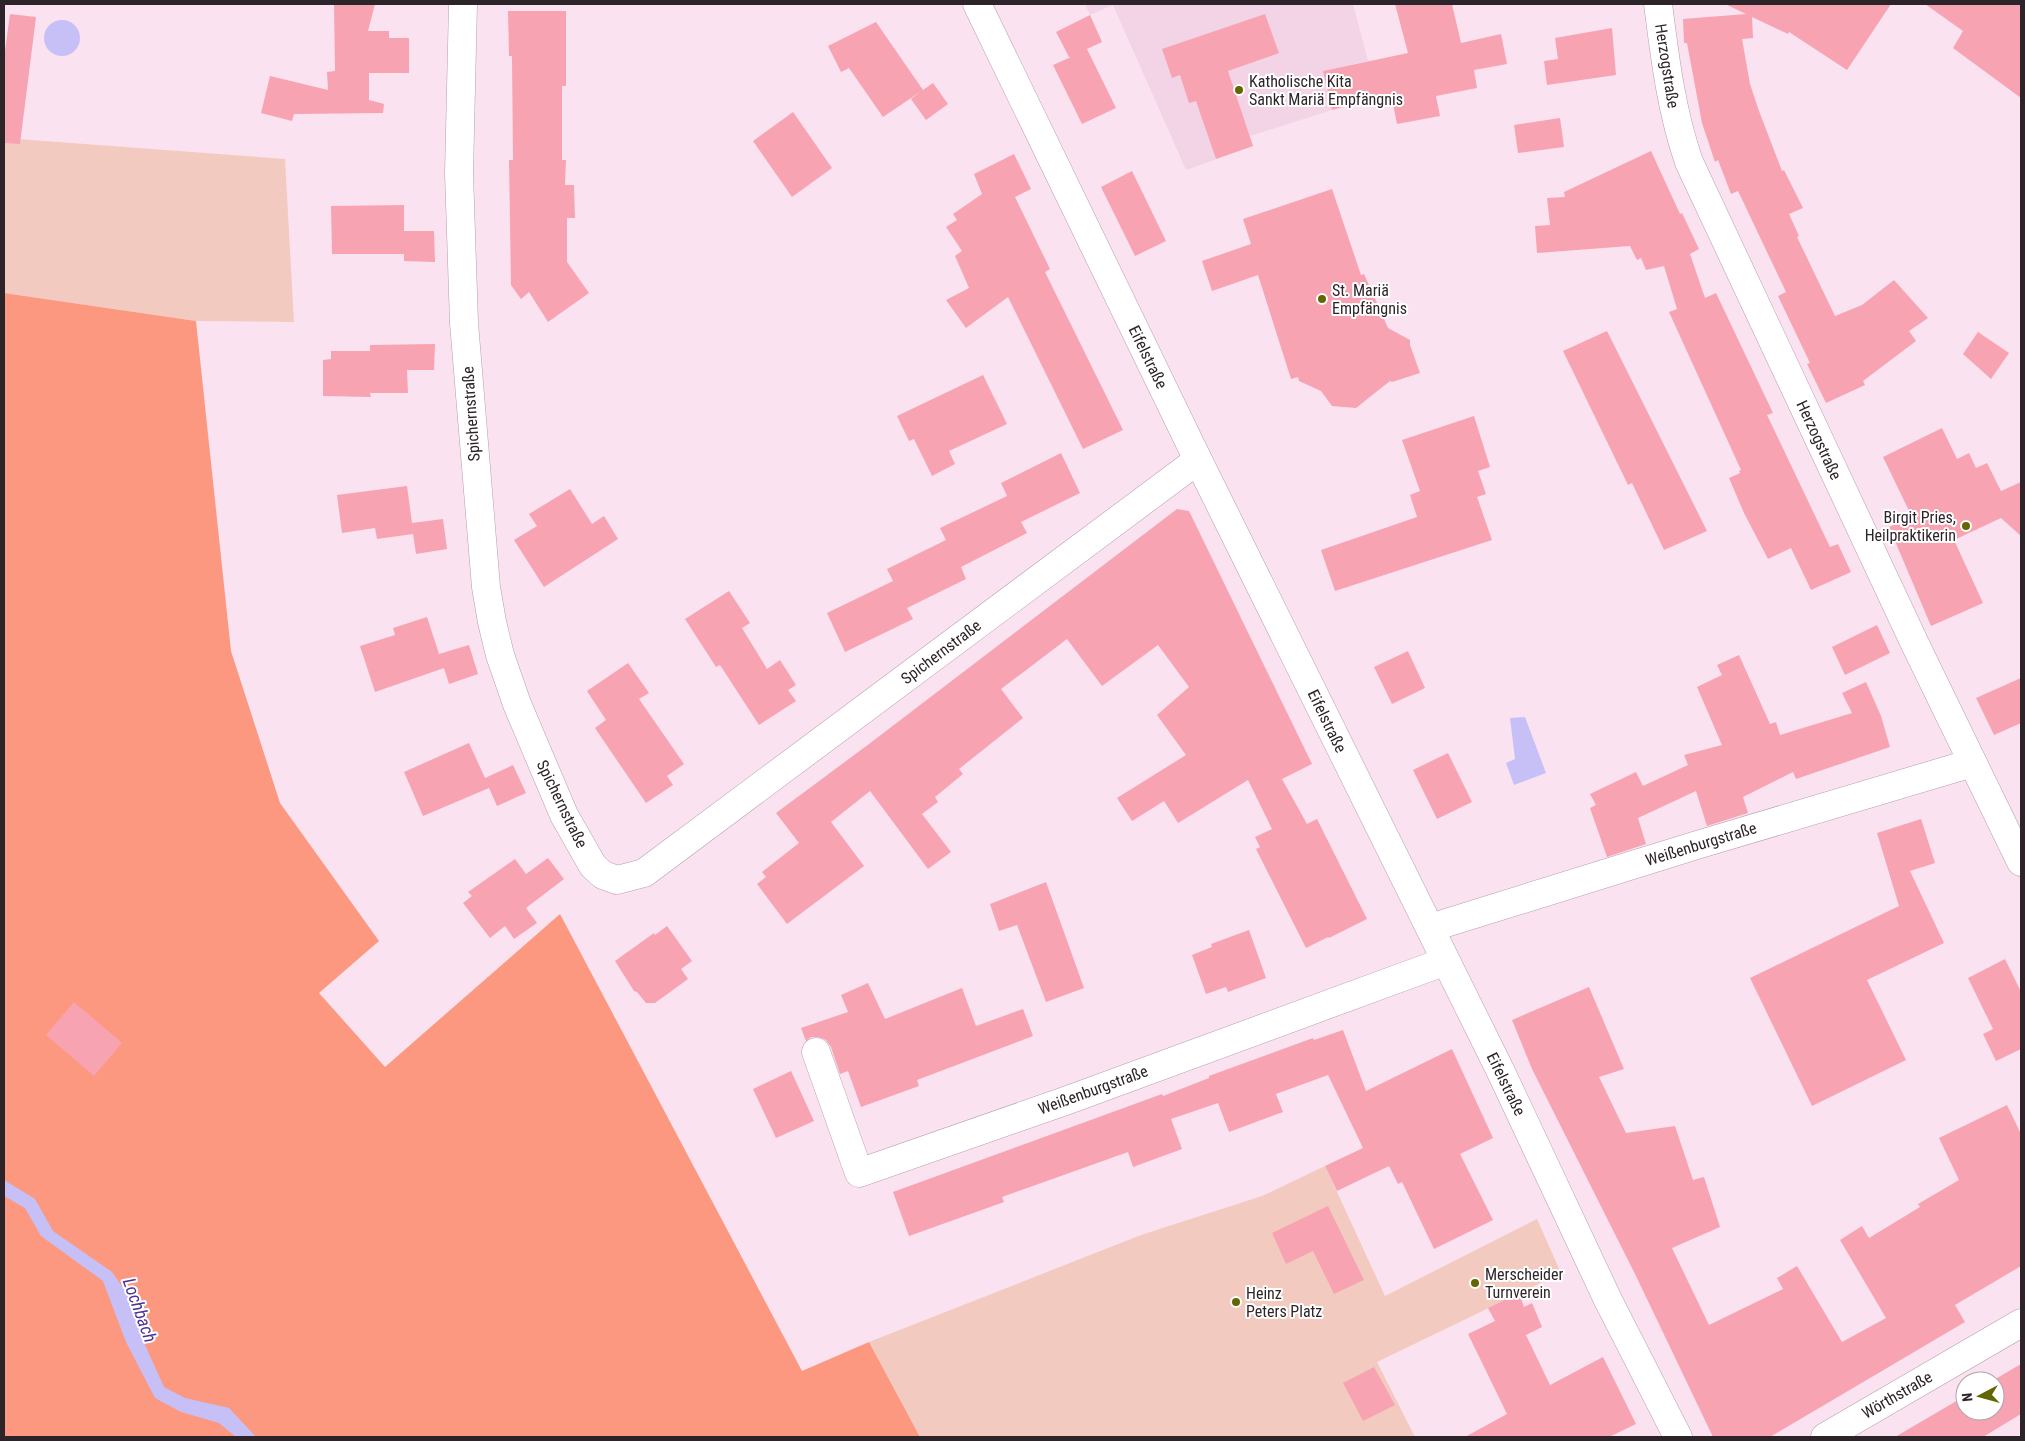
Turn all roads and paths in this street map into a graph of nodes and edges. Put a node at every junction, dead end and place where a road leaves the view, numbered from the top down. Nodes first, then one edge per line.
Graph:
1 (463, 4) edge
2 (977, 4) edge
3 (1658, 4) edge
4 (1198, 460) junction
5 (1972, 763) junction
6 (2021, 862) edge
7 (1430, 928) junction
8 (1446, 961) junction
9 (816, 1052) dead end
10 (2021, 1323) edge
11 (1678, 1437) edge
12 (1825, 1437) edge

1 - 4 street, Spichernstraße
2 - 4 street, Eifelstraße
3 - 5 street, Herzogstraße
4 - 7 street, Eifelstraße
5 - 6 street, Herzogstraße
5 - 7 street, Weißenburgstraße
7 - 8 street, Eifelstraße
8 - 9 street, Weißenburgstraße
8 - 11 street, Eifelstraße
10 - 12 street, Wörthstraße

